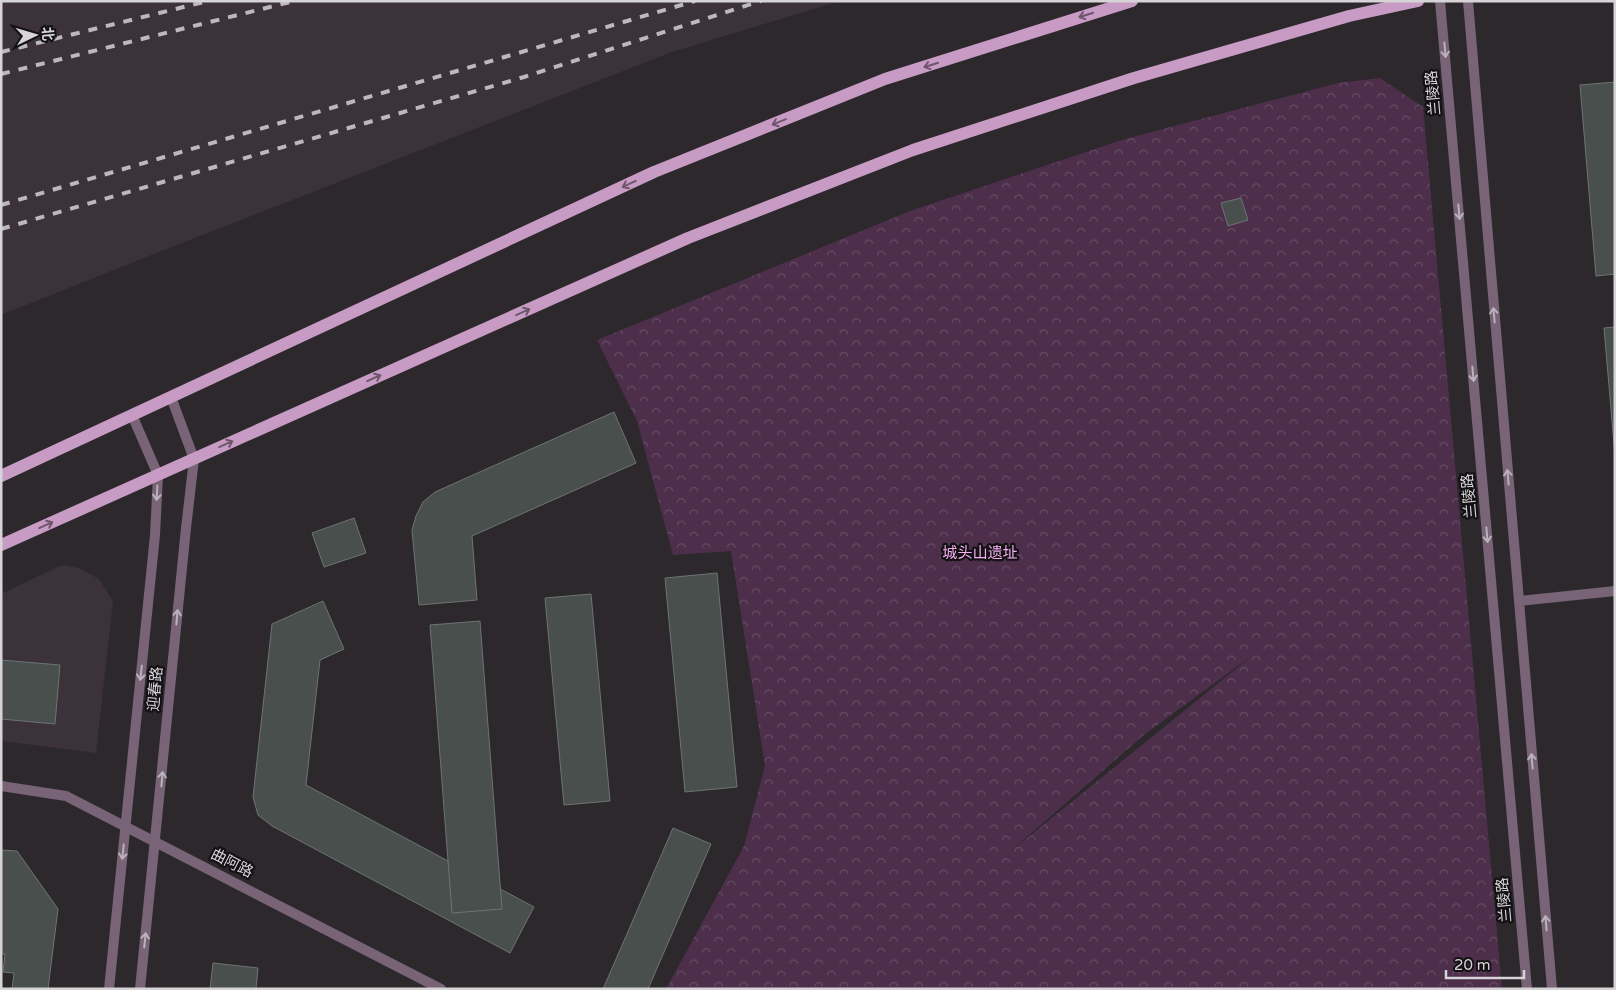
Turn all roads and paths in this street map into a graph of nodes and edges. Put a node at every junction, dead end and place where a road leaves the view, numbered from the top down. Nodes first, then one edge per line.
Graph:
1 (1132, 1) edge
2 (1418, 1) edge
3 (1440, 1) edge
4 (1468, 1) edge
5 (171, 397) junction
6 (132, 415) junction
7 (194, 459) junction
8 (158, 475) junction
9 (1, 476) edge
10 (1, 545) edge
11 (1615, 591) edge
12 (1519, 601) junction
13 (1, 786) edge
14 (125, 826) junction
15 (156, 841) junction
16 (109, 989) edge
17 (140, 989) edge
18 (441, 989) edge
19 (1527, 989) edge
20 (1552, 989) edge

1 -> 5 main road
7 -> 2 main road
3 -> 19 street, 兰陵路
12 -> 4 street
5 - 6 main road
5 - 7 street, 迎春路
6 - 8 street, 迎春路
6 - 9 main road
7 - 8 main road
15 -> 7 street, 迎春路
10 -> 8 main road
8 -> 14 street, 迎春路
11 - 12 street
20 -> 12 street
13 - 14 street, 曲阿路
14 - 15 street, 曲阿路
14 -> 16 street, 迎春路
17 -> 15 street, 迎春路
15 - 18 street, 曲阿路

